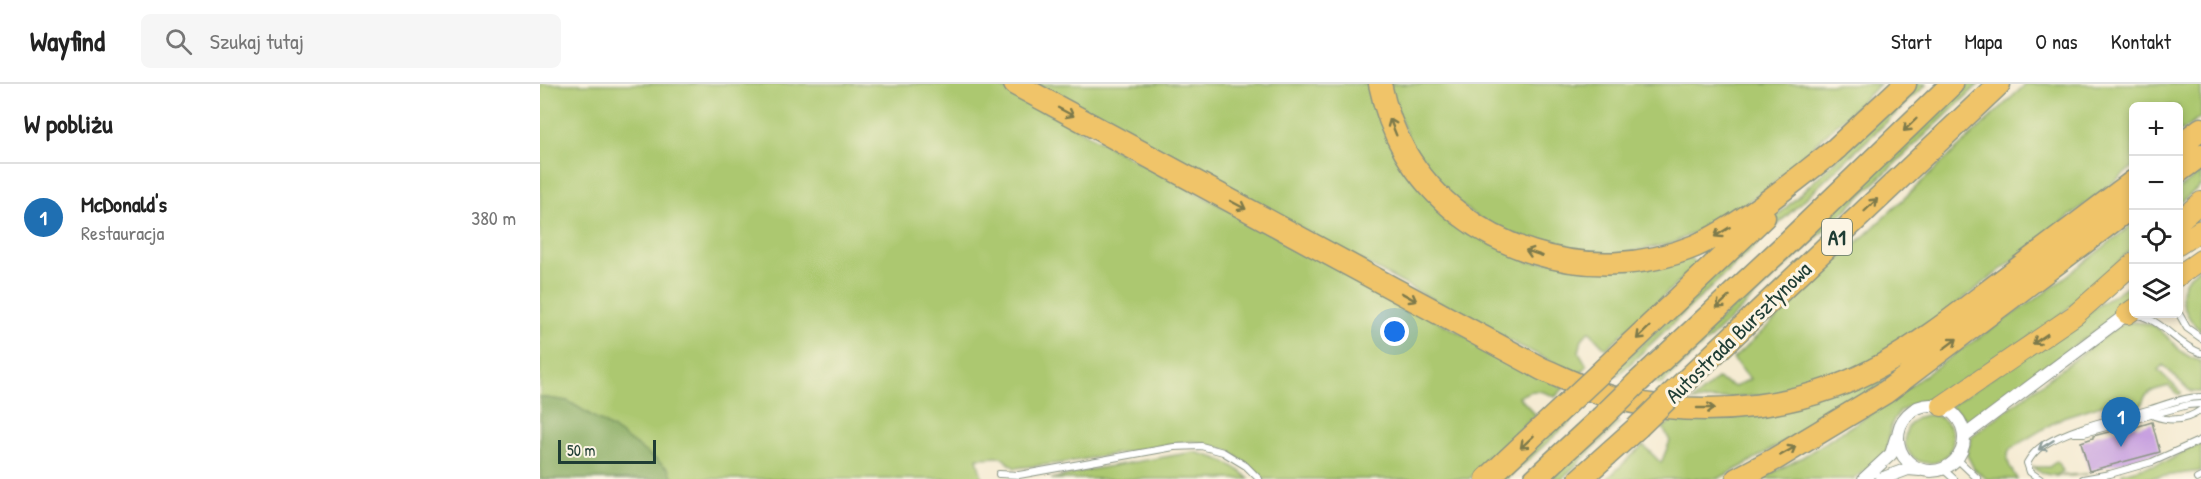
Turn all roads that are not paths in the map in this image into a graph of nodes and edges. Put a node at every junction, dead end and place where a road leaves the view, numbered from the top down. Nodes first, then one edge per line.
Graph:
1 (1015, 84) edge
2 (1380, 84) edge
3 (1905, 84) edge
4 (1952, 84) edge
5 (1999, 84) edge
6 (2201, 129) edge
7 (2183, 142) edge
8 (1837, 148) junction
9 (2201, 155) edge
10 (2183, 168) edge
11 (2129, 184) edge
12 (2201, 202) edge
13 (2129, 208) edge
14 (2183, 218) edge
15 (2201, 230) edge
16 (2183, 242) edge
17 (2201, 260) edge
18 (2132, 264) edge
19 (2183, 273) edge
20 (2129, 279) edge
21 (2129, 312) edge
22 (2075, 315) junction
23 (2148, 318) edge
24 (2181, 318) edge
25 (2201, 338) edge
26 (2201, 353) edge
27 (2201, 397) edge
28 (2201, 404) edge
29 (1942, 406) junction
30 (2201, 410) edge
31 (2152, 415) junction
32 (2070, 432) junction
33 (1897, 434) junction
34 (1964, 436) junction
35 (2201, 440) edge
36 (1957, 459) junction
37 (1943, 469) junction
38 (1921, 470) junction
39 (999, 474) dead end
40 (1259, 479) edge
41 (1487, 479) edge
42 (1535, 479) edge
43 (1580, 479) edge
44 (1737, 479) edge
45 (1864, 479) edge
46 (1881, 479) edge
47 (1954, 479) edge
48 (1978, 479) edge
49 (2040, 479) edge
50 (2084, 479) edge

1 -> 11 highway
8 -> 2 highway
3 - 8 highway
4 -> 42 highway, Autostrada Bursztynowa / A1, bridge
43 -> 5 highway, Autostrada Bursztynowa / A1, bridge
6 - 7 highway
8 -> 41 highway, bridge
9 - 10 highway
12 - 14 main road
44 -> 13 highway
15 - 16 main road
17 - 19 main road
18 - 22 main road
20 - 22 main road
21 - 34 street
22 -> 29 main road
23 - 26 lane
24 - 25 lane
27 - 32 lane
28 - 31 lane
29 - 33 street
29 - 34 street
30 - 31 lane
31 - 32 lane
32 -> 49 lane
33 - 38 street
33 - 45 street
34 - 36 street
35 - 50 lane
36 - 37 street
36 - 48 lane
37 - 38 street
37 - 47 lane
38 - 46 street
39 - 40 lane

